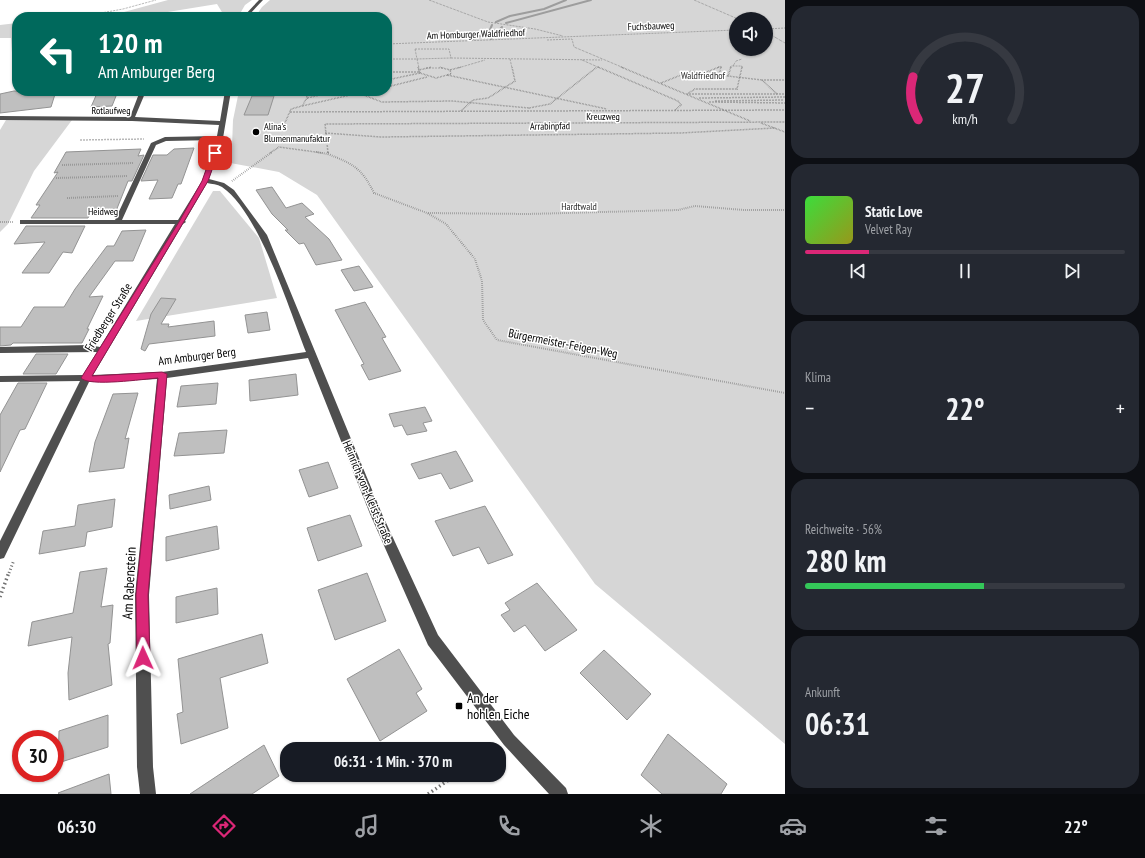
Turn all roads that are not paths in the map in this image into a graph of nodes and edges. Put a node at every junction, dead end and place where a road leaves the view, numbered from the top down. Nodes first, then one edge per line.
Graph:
1 (261, 0) edge
2 (250, 12) edge
3 (141, 96) edge
4 (227, 96) edge
5 (0, 118) edge
6 (132, 119) junction
7 (223, 123) junction
8 (220, 138) junction
9 (205, 181) junction
10 (118, 221) junction
11 (23, 222) dead end
12 (182, 222) junction
13 (0, 350) edge
14 (104, 350) junction
15 (312, 354) junction
16 (162, 374) junction
17 (86, 378) junction
18 (0, 379) edge
19 (0, 554) edge
20 (148, 794) edge
21 (560, 794) edge

1 - 2 street
3 - 6 street
4 - 7 street, Friedberger Straße
5 - 6 street, Rotlaufweg
6 - 7 street, Rotlaufweg
7 - 8 street, Friedberger Straße
8 - 9 street, Friedberger Straße
8 - 10 street
9 - 12 street, Friedberger Straße
9 - 15 street, Heinrich-von-Kleist-Straße
10 - 11 street, Heidweg
10 - 12 street, Heidweg
12 - 14 street, Friedberger Straße
13 - 14 street
14 - 17 street, Friedberger Straße
15 - 16 street, Am Amburger Berg
15 - 21 street, Heinrich-von-Kleist-Straße
16 - 17 street, Am Amburger Berg
16 - 20 street, Am Rabenstein
17 - 18 street, Am Amburger Berg
17 - 19 street, Friedberger Straße

